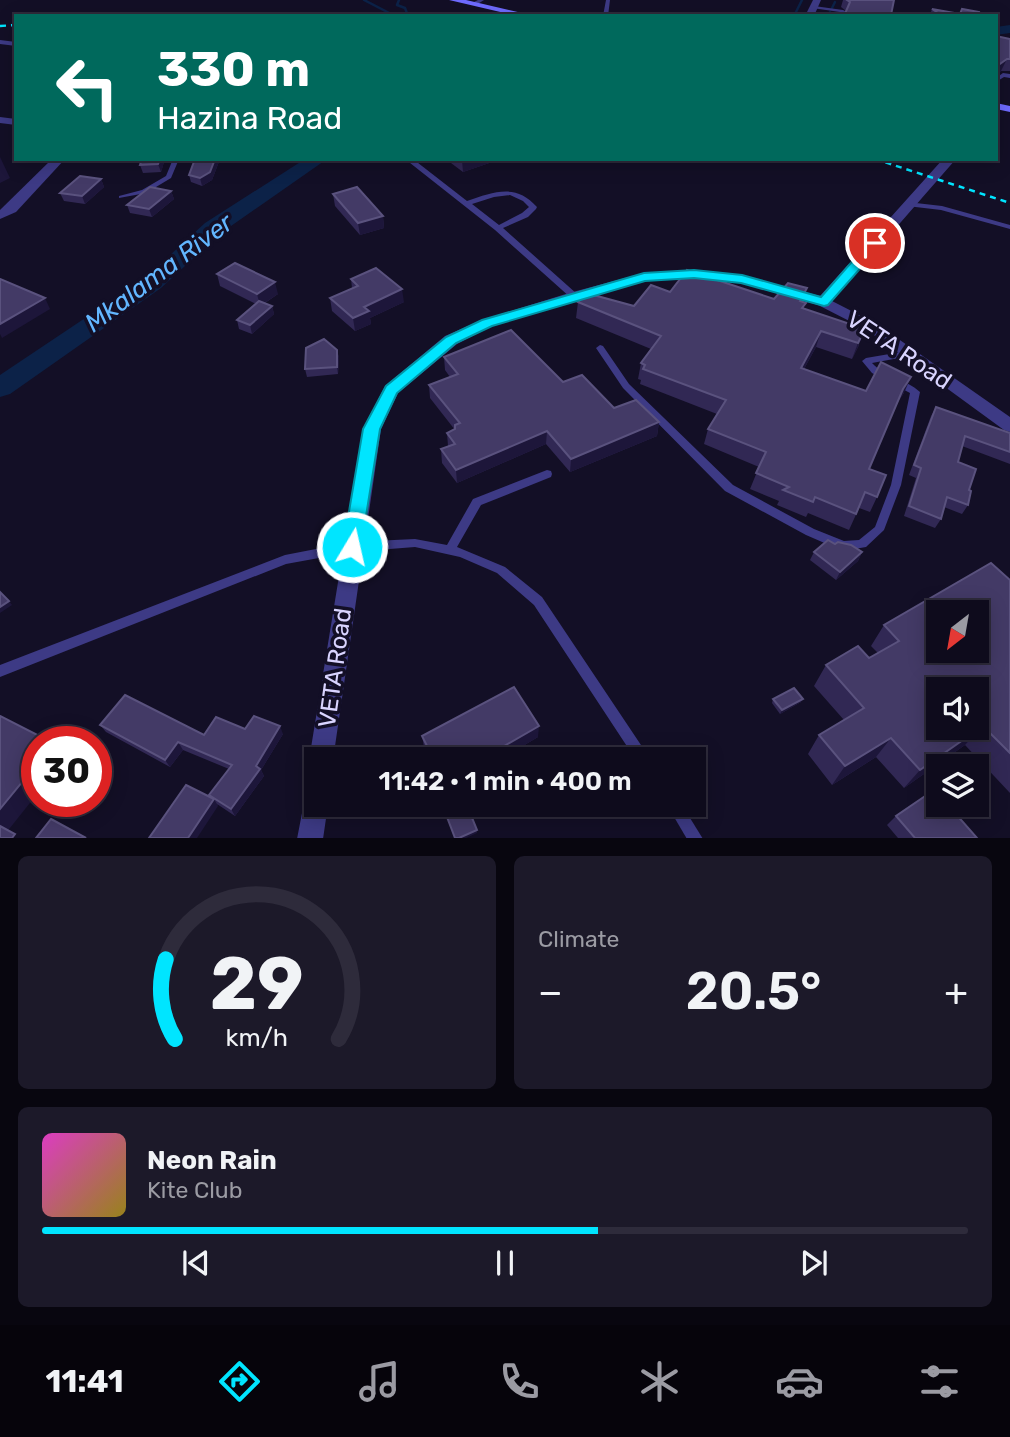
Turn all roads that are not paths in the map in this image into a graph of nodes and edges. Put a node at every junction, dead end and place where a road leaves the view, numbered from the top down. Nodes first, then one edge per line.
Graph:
1 (453, 0) edge
2 (478, 2) edge
3 (813, 7) edge
4 (523, 14) edge
5 (842, 14) edge
6 (57, 161) edge
7 (175, 161) edge
8 (411, 161) edge
9 (948, 161) edge
10 (121, 197) dead end
11 (466, 204) junction
12 (910, 204) junction
13 (0, 215) edge
14 (1010, 227) edge
15 (498, 228) junction
16 (574, 296) junction
17 (824, 302) junction
18 (600, 348) dead end
19 (907, 354) junction
20 (1010, 426) edge
21 (547, 474) dead end
22 (352, 547) junction
23 (450, 550) junction
24 (0, 671) edge
25 (323, 747) edge
26 (634, 747) edge
27 (313, 817) edge
28 (682, 817) edge
29 (310, 838) edge
30 (696, 838) edge

1 - 2 main road
2 - 4 main road
3 - 5 lane
6 - 13 street
7 - 10 lane
8 - 11 lane
9 - 12 street
11 - 15 lane
11 - 15 lane
12 - 14 lane
12 - 17 street
15 - 16 lane
16 - 17 street, VETA Road
16 - 22 street, VETA Road
17 - 19 street, VETA Road
18 - 19 lane
19 - 20 street, VETA Road
21 - 23 lane
22 - 23 lane
22 - 24 lane
22 - 25 street, VETA Road
23 - 26 lane
27 - 29 street
28 - 30 lane

